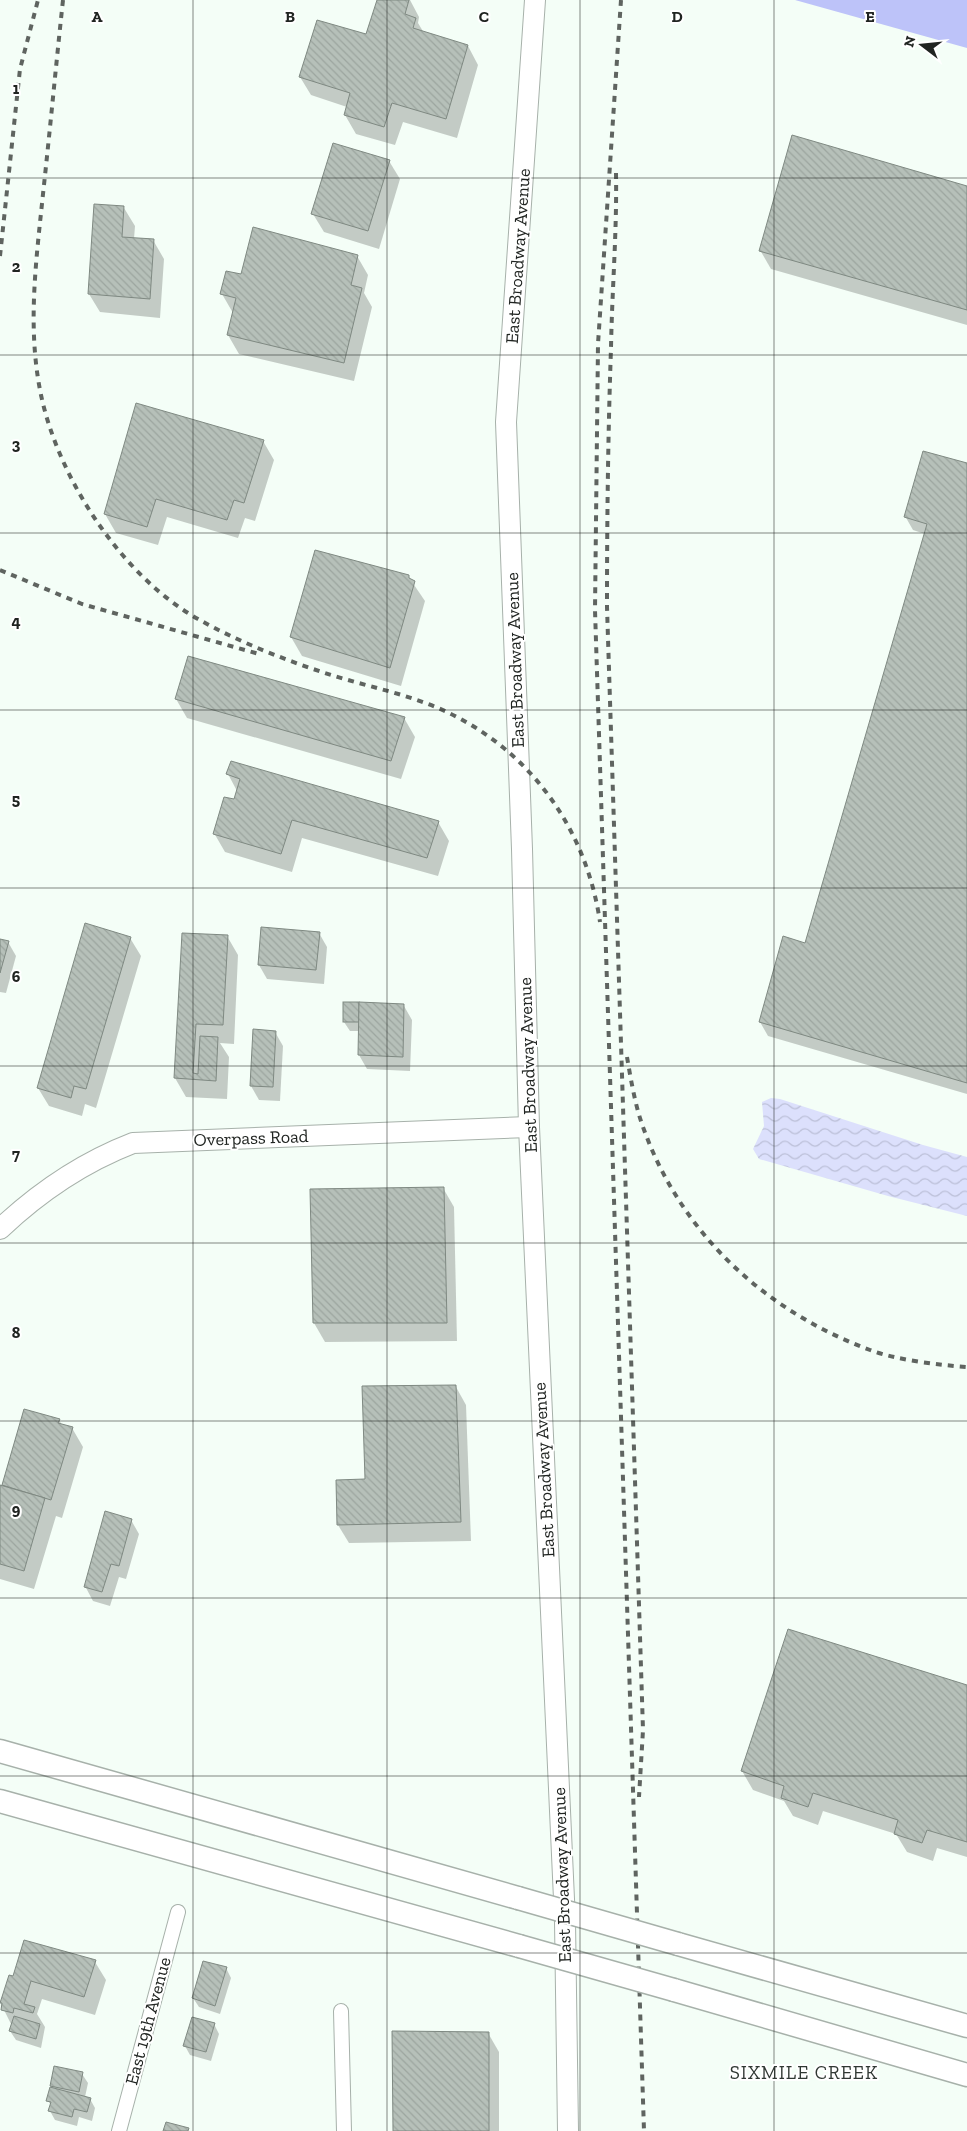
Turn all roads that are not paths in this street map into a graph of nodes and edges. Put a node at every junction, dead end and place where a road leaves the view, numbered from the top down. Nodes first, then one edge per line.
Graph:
1 (535, 0) edge
2 (529, 1127) junction
3 (0, 1229) edge
4 (0, 1752) edge
5 (0, 1801) edge
6 (178, 1912) dead end
7 (341, 2011) dead end
8 (967, 2026) edge
9 (967, 2075) edge
10 (119, 2131) edge
11 (344, 2131) edge
12 (568, 2131) edge

1 - 2 main road, East Broadway Avenue
2 - 3 main road, Overpass Road
2 - 12 main road, East Broadway Avenue
4 - 8 main road, bridge
5 - 9 main road, bridge
6 - 10 street, East 19th Avenue
7 - 11 street

